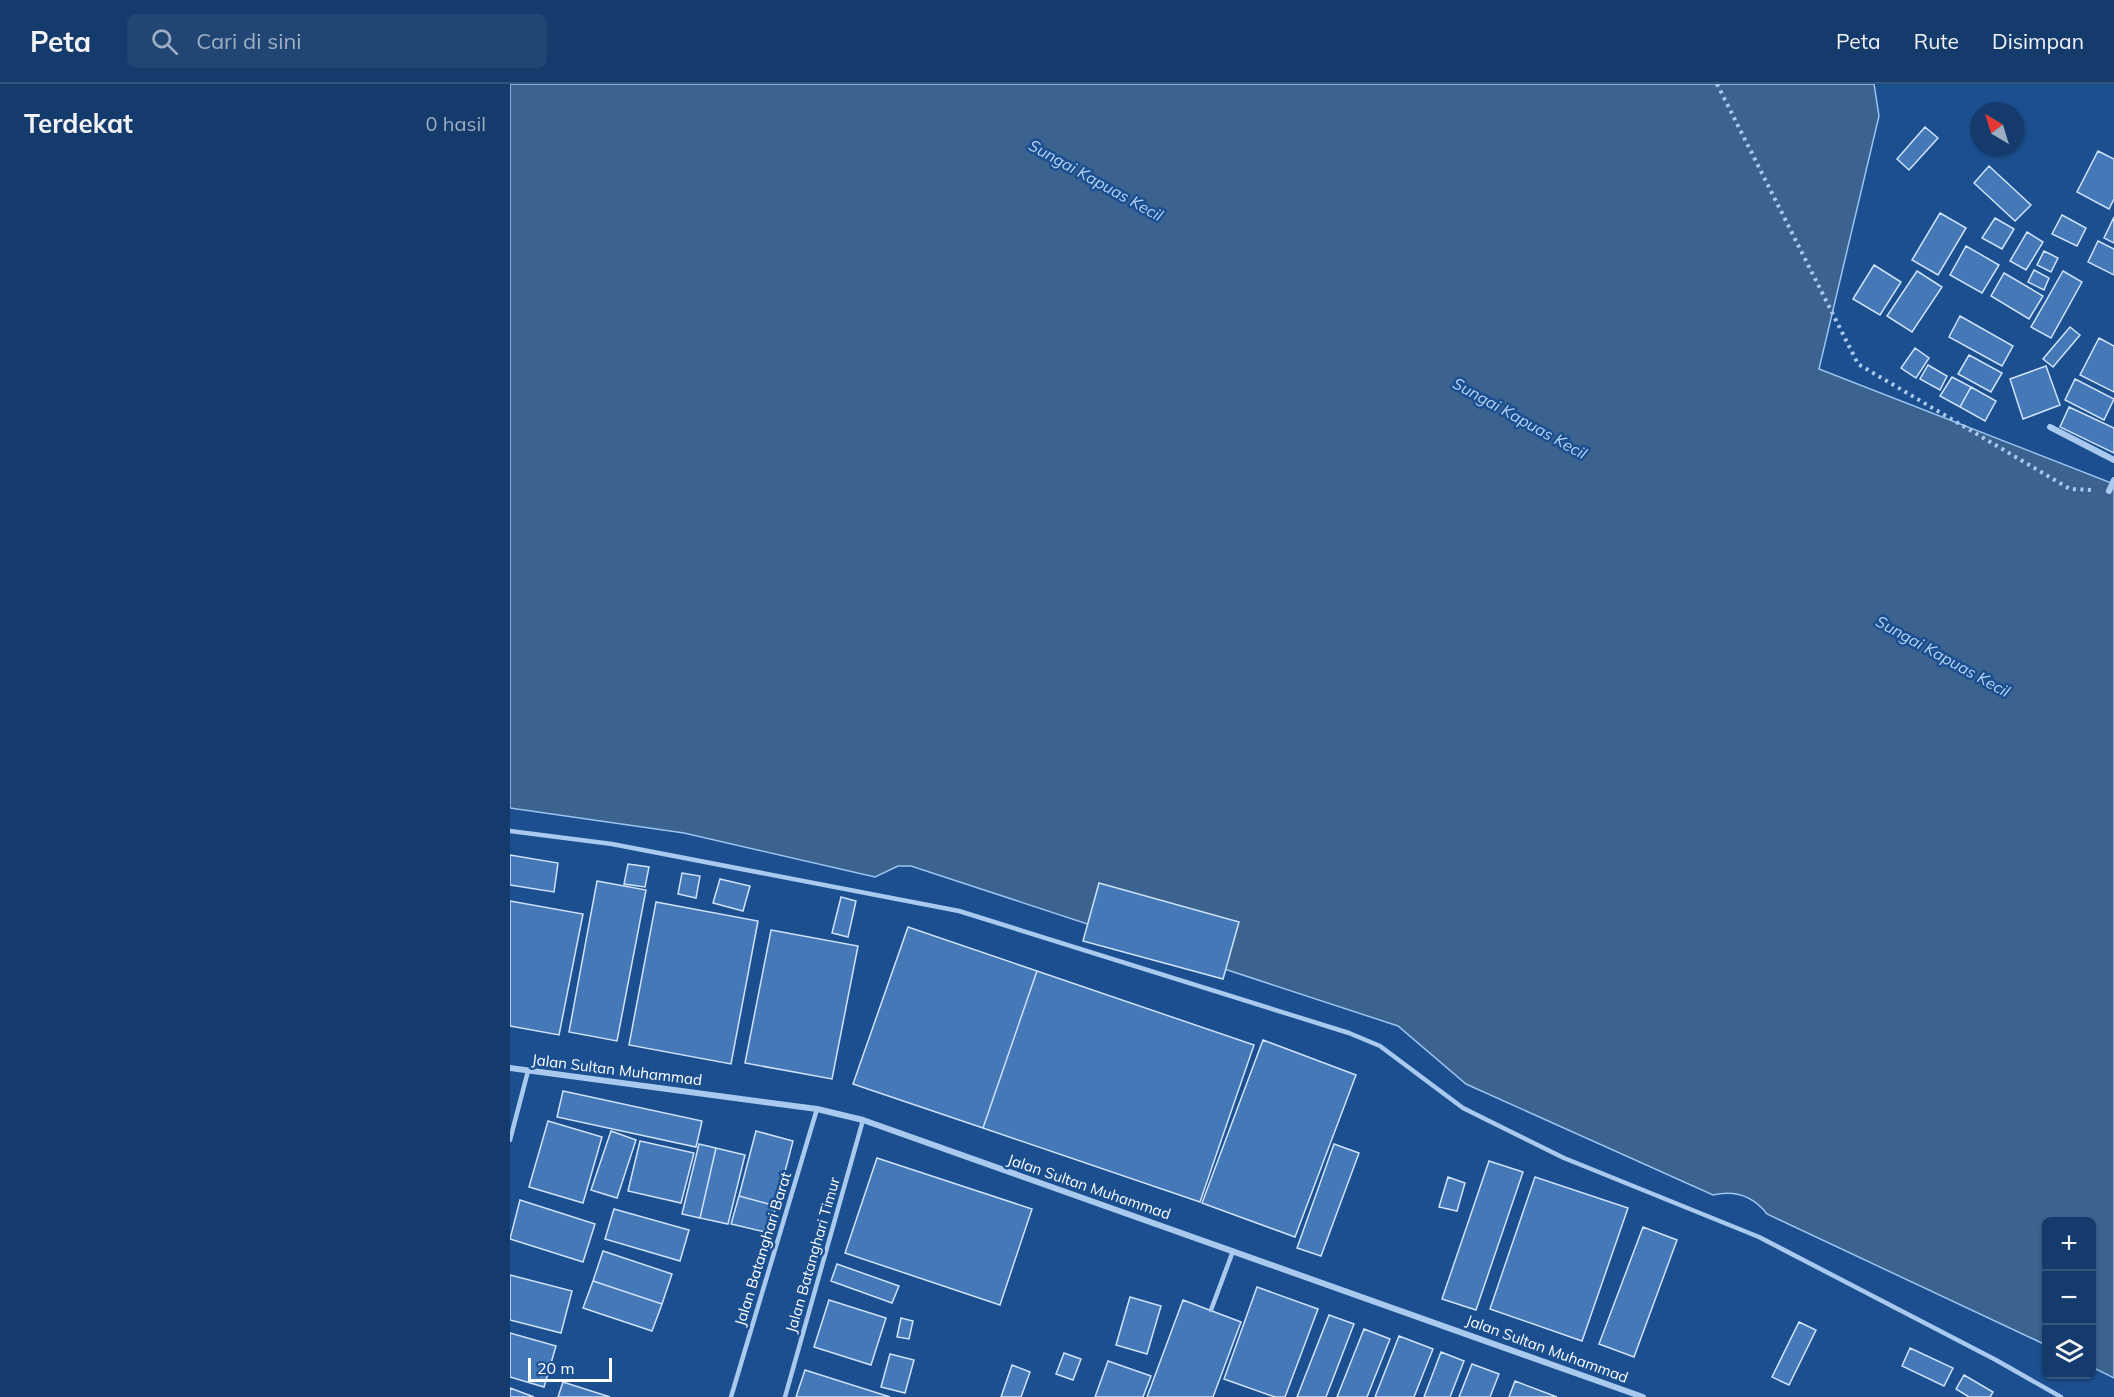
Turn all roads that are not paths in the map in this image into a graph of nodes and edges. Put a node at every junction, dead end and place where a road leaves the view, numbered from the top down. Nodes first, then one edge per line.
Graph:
1 (2050, 427) dead end
2 (2114, 460) edge
3 (2114, 480) edge
4 (2109, 491) road end
5 (510, 831) edge
6 (510, 1068) edge
7 (528, 1071) junction
8 (817, 1108) junction
9 (863, 1120) junction
10 (510, 1140) edge
11 (1233, 1251) junction
12 (1211, 1310) dead end
13 (1626, 1394) edge
14 (731, 1397) edge
15 (785, 1397) edge
16 (1643, 1397) edge
17 (2061, 1397) edge

1 - 2 street
3 - 4 street
5 - 17 lane
6 - 7 street, Jalan Sultan Muhammad
7 - 8 street, Jalan Sultan Muhammad
7 - 10 lane
8 - 9 street, Jalan Sultan Muhammad
8 - 14 lane, Jalan Batanghari Barat
9 - 11 street, Jalan Sultan Muhammad
9 - 15 lane, Jalan Batanghari Timur
11 - 12 lane
11 - 13 street, Jalan Sultan Muhammad
13 - 16 street, Jalan Sultan Muhammad

